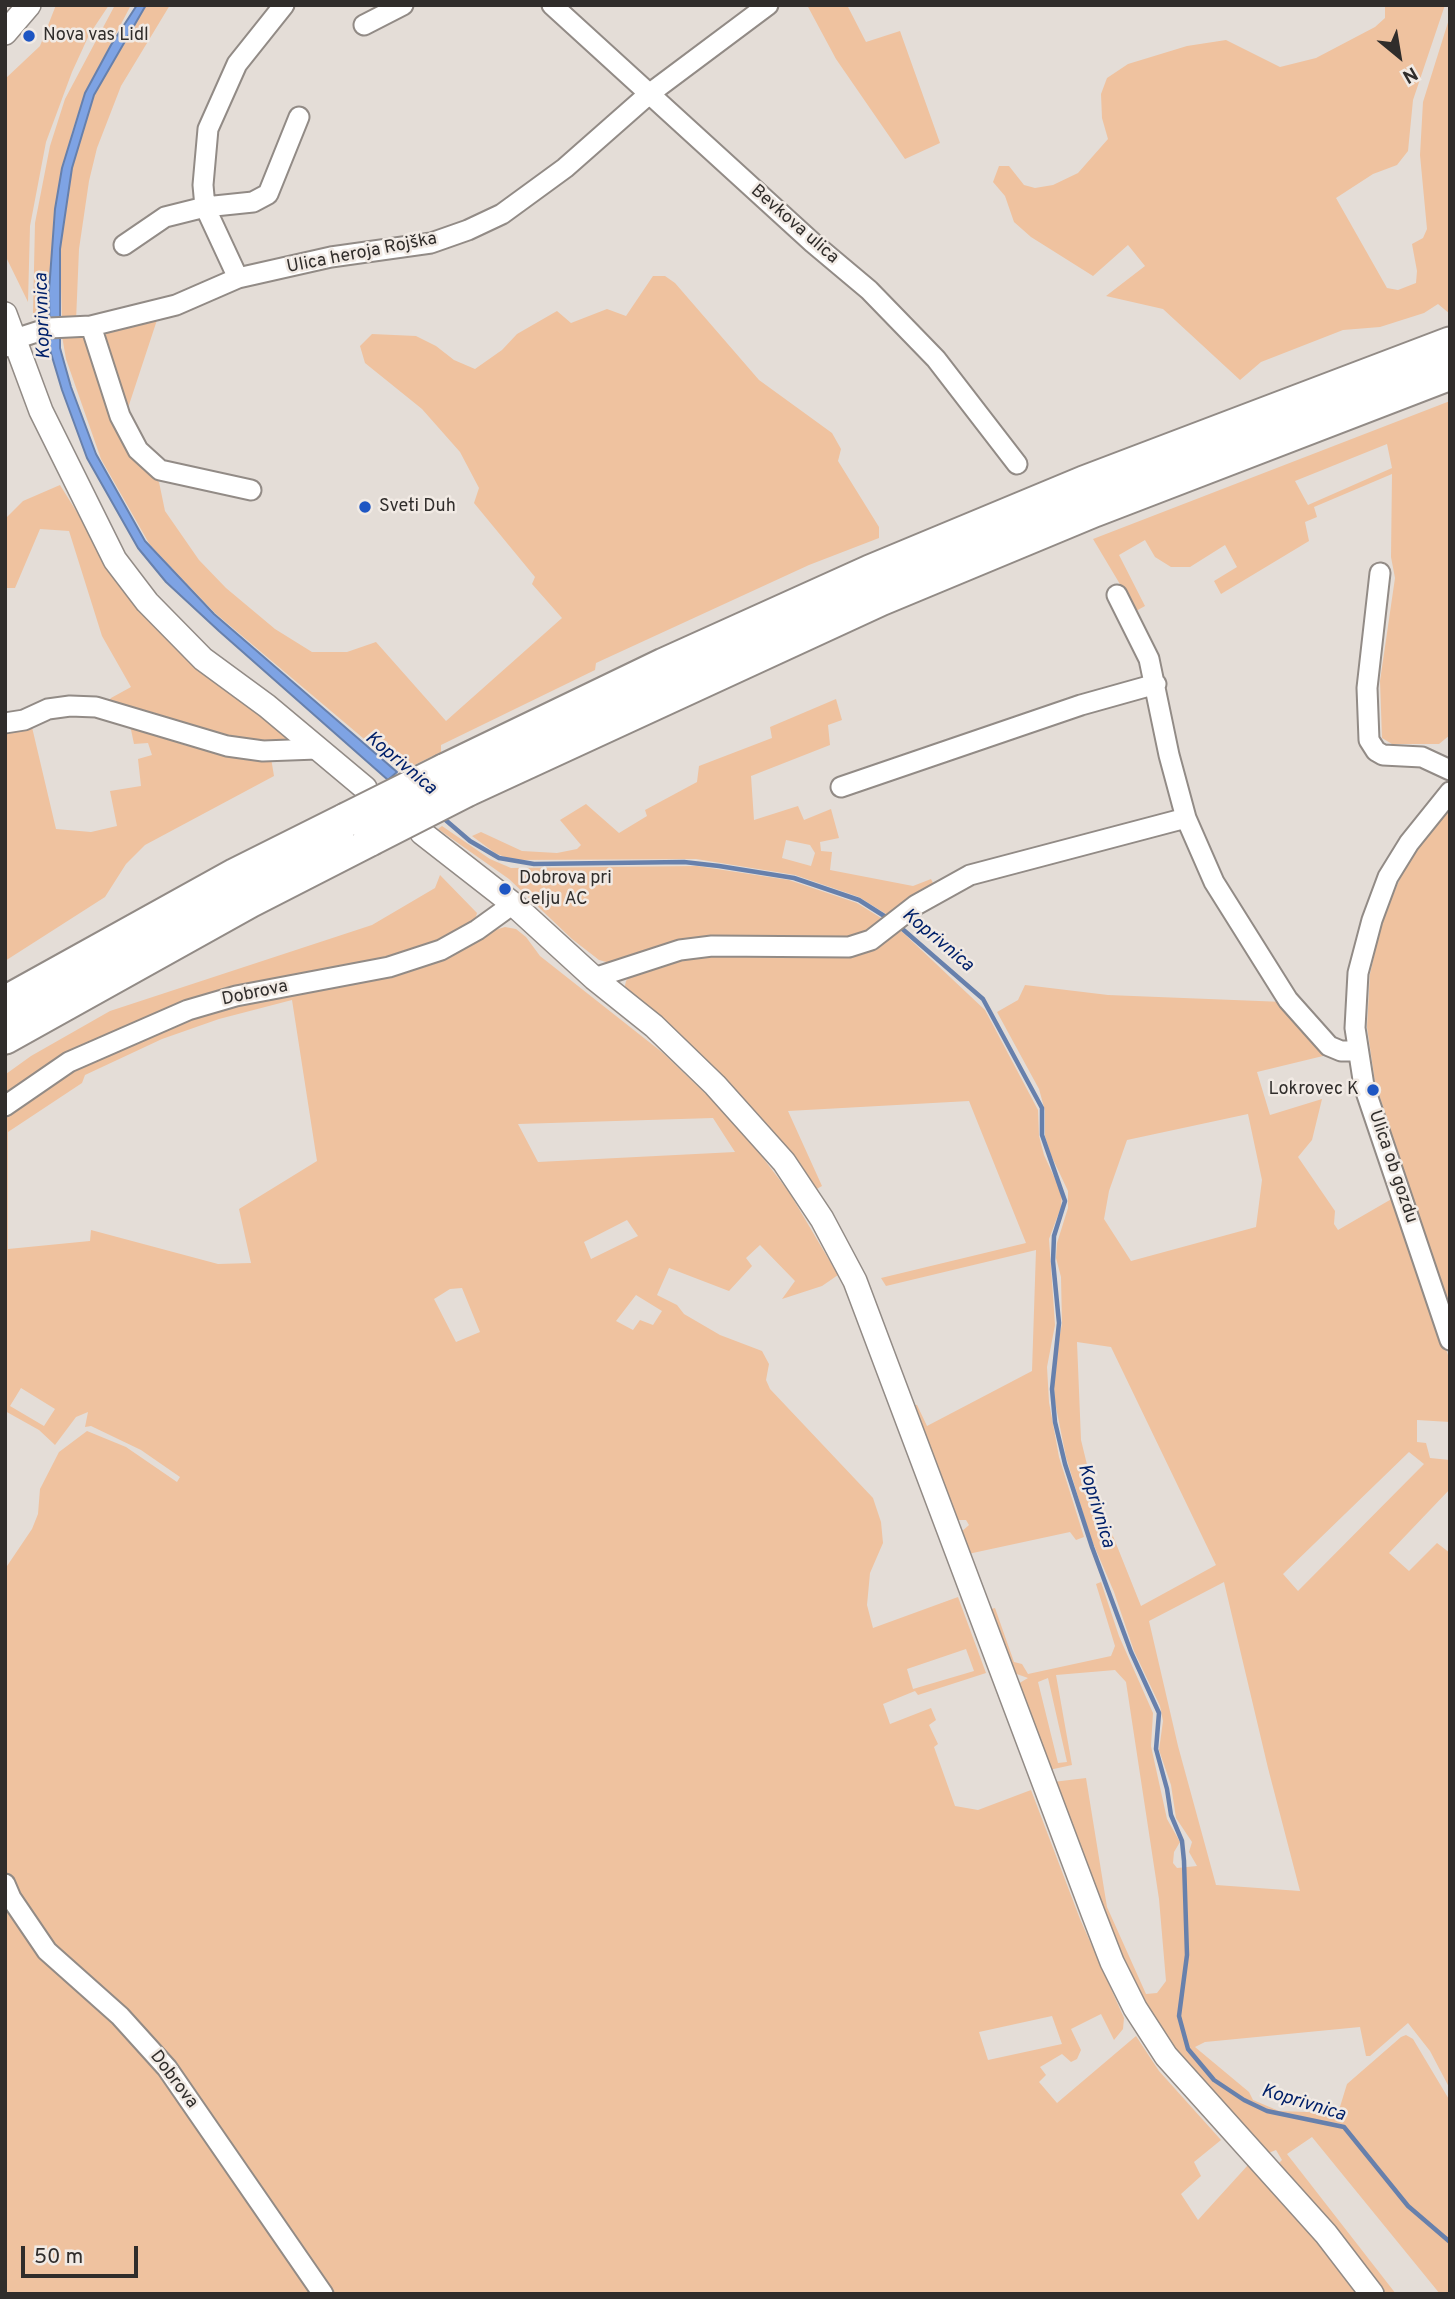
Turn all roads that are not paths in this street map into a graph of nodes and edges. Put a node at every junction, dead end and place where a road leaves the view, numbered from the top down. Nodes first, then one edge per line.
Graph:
1 (29, 5) edge
2 (284, 5) edge
3 (403, 5) edge
4 (551, 5) edge
5 (768, 5) edge
6 (364, 25) dead end
7 (5, 33) edge
8 (649, 94) junction
9 (299, 117) dead end
10 (205, 207) junction
11 (124, 245) dead end
12 (238, 278) junction
13 (5, 314) edge
14 (85, 326) junction
15 (10, 343) edge
16 (1450, 344) edge
17 (1450, 373) edge
18 (1017, 464) dead end
19 (251, 490) dead end
20 (1380, 573) dead end
21 (1117, 595) dead end
22 (1156, 684) junction
23 (5, 723) edge
24 (317, 748) junction
25 (1450, 770) edge
26 (455, 780) junction
27 (841, 787) dead end
28 (365, 789) dead end
29 (1450, 792) edge
30 (1186, 818) junction
31 (358, 829) junction
32 (422, 833) dead end
33 (513, 904) junction
34 (594, 978) junction
35 (5, 1003) edge
36 (5, 1037) edge
37 (1358, 1051) junction
38 (5, 1106) edge
39 (1450, 1340) edge
40 (5, 1884) edge
41 (323, 2294) edge
42 (1372, 2294) edge

1 - 7 street
2 - 10 street
3 - 6 street
4 - 8 street, Bevkova ulica
5 - 8 street, Ulica heroja Rojška
8 - 12 street, Ulica heroja Rojška
8 - 18 street, Bevkova ulica
9 - 10 street
10 - 11 street
10 - 12 street
12 - 14 street, Ulica heroja Rojška
13 - 15 street
14 - 15 street, Ulica heroja Rojška
14 - 19 street
15 - 24 street
16 - 26 highway
17 - 26 highway
20 - 25 street
21 - 22 street
22 - 27 street
22 - 30 street
23 - 24 street
24 - 28 street
26 - 31 highway, bridge
29 - 37 street, Ulica ob gozdu
30 - 34 street
30 - 37 street
31 - 35 highway
31 - 36 highway
32 - 33 street
33 - 34 street
33 - 38 street, Dobrova
34 - 42 street
37 - 39 street, Ulica ob gozdu
40 - 41 street, Dobrova

